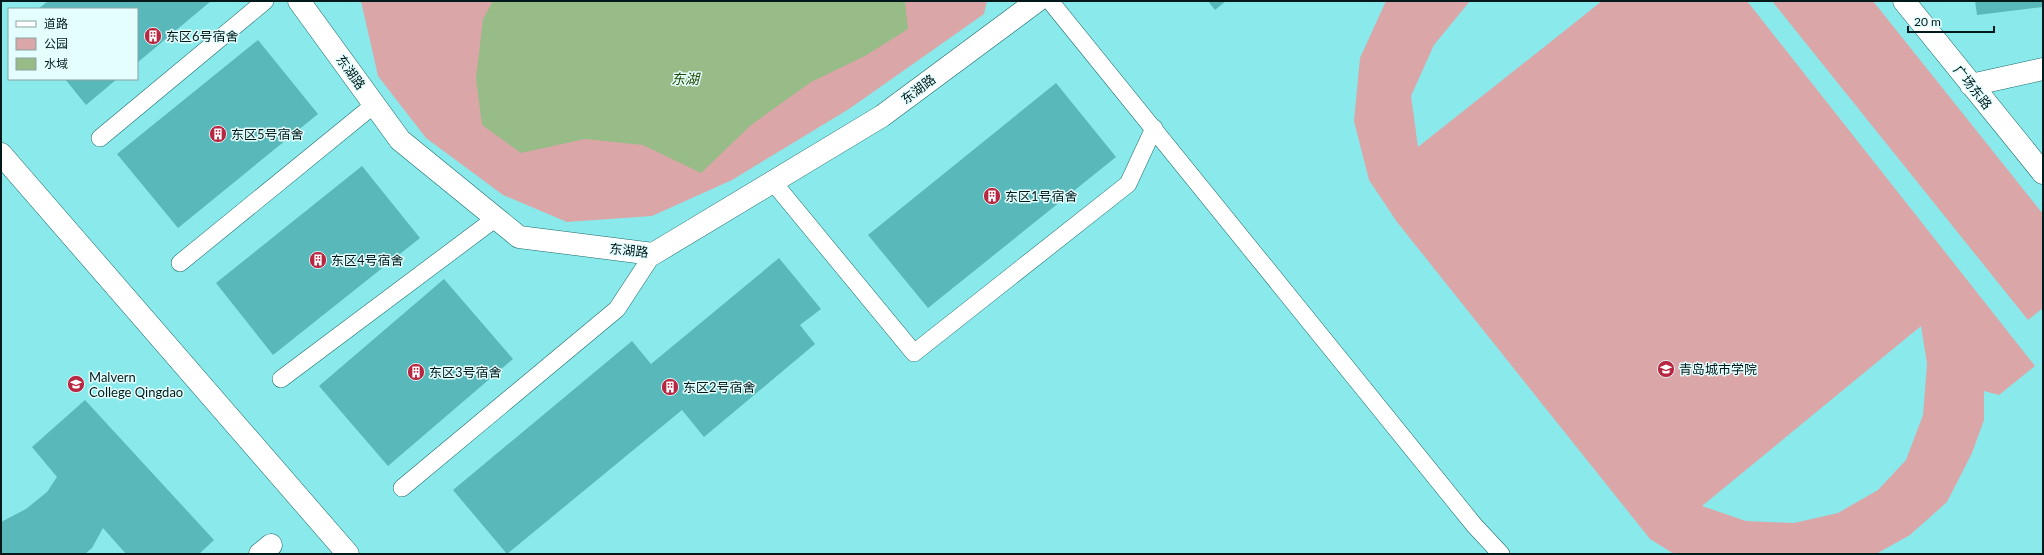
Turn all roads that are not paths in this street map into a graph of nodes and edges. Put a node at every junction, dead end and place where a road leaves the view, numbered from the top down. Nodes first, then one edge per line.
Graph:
1 (265, 1) edge
2 (299, 1) edge
3 (1037, 1) edge
4 (1050, 1) edge
5 (1904, 1) edge
6 (2043, 69) edge
7 (1971, 85) junction
8 (374, 104) junction
9 (1154, 128) junction
10 (100, 138) dead end
11 (1, 154) edge
12 (2043, 173) edge
13 (773, 182) junction
14 (496, 218) junction
15 (653, 254) junction
16 (180, 263) dead end
17 (281, 379) dead end
18 (402, 488) dead end
19 (348, 554) edge
20 (1501, 554) edge

1 - 10 lane
2 - 8 street, 东湖路
3 - 13 street, 东湖路
4 - 9 lane
5 - 7 street, 广场东路
6 - 7 street
7 - 12 street, 广场东路
8 - 14 street, 东湖路
8 - 16 lane
9 - 13 lane
9 - 20 lane
11 - 19 street
13 - 15 street, 东湖路
14 - 15 street, 东湖路
14 - 17 lane
15 - 18 lane

